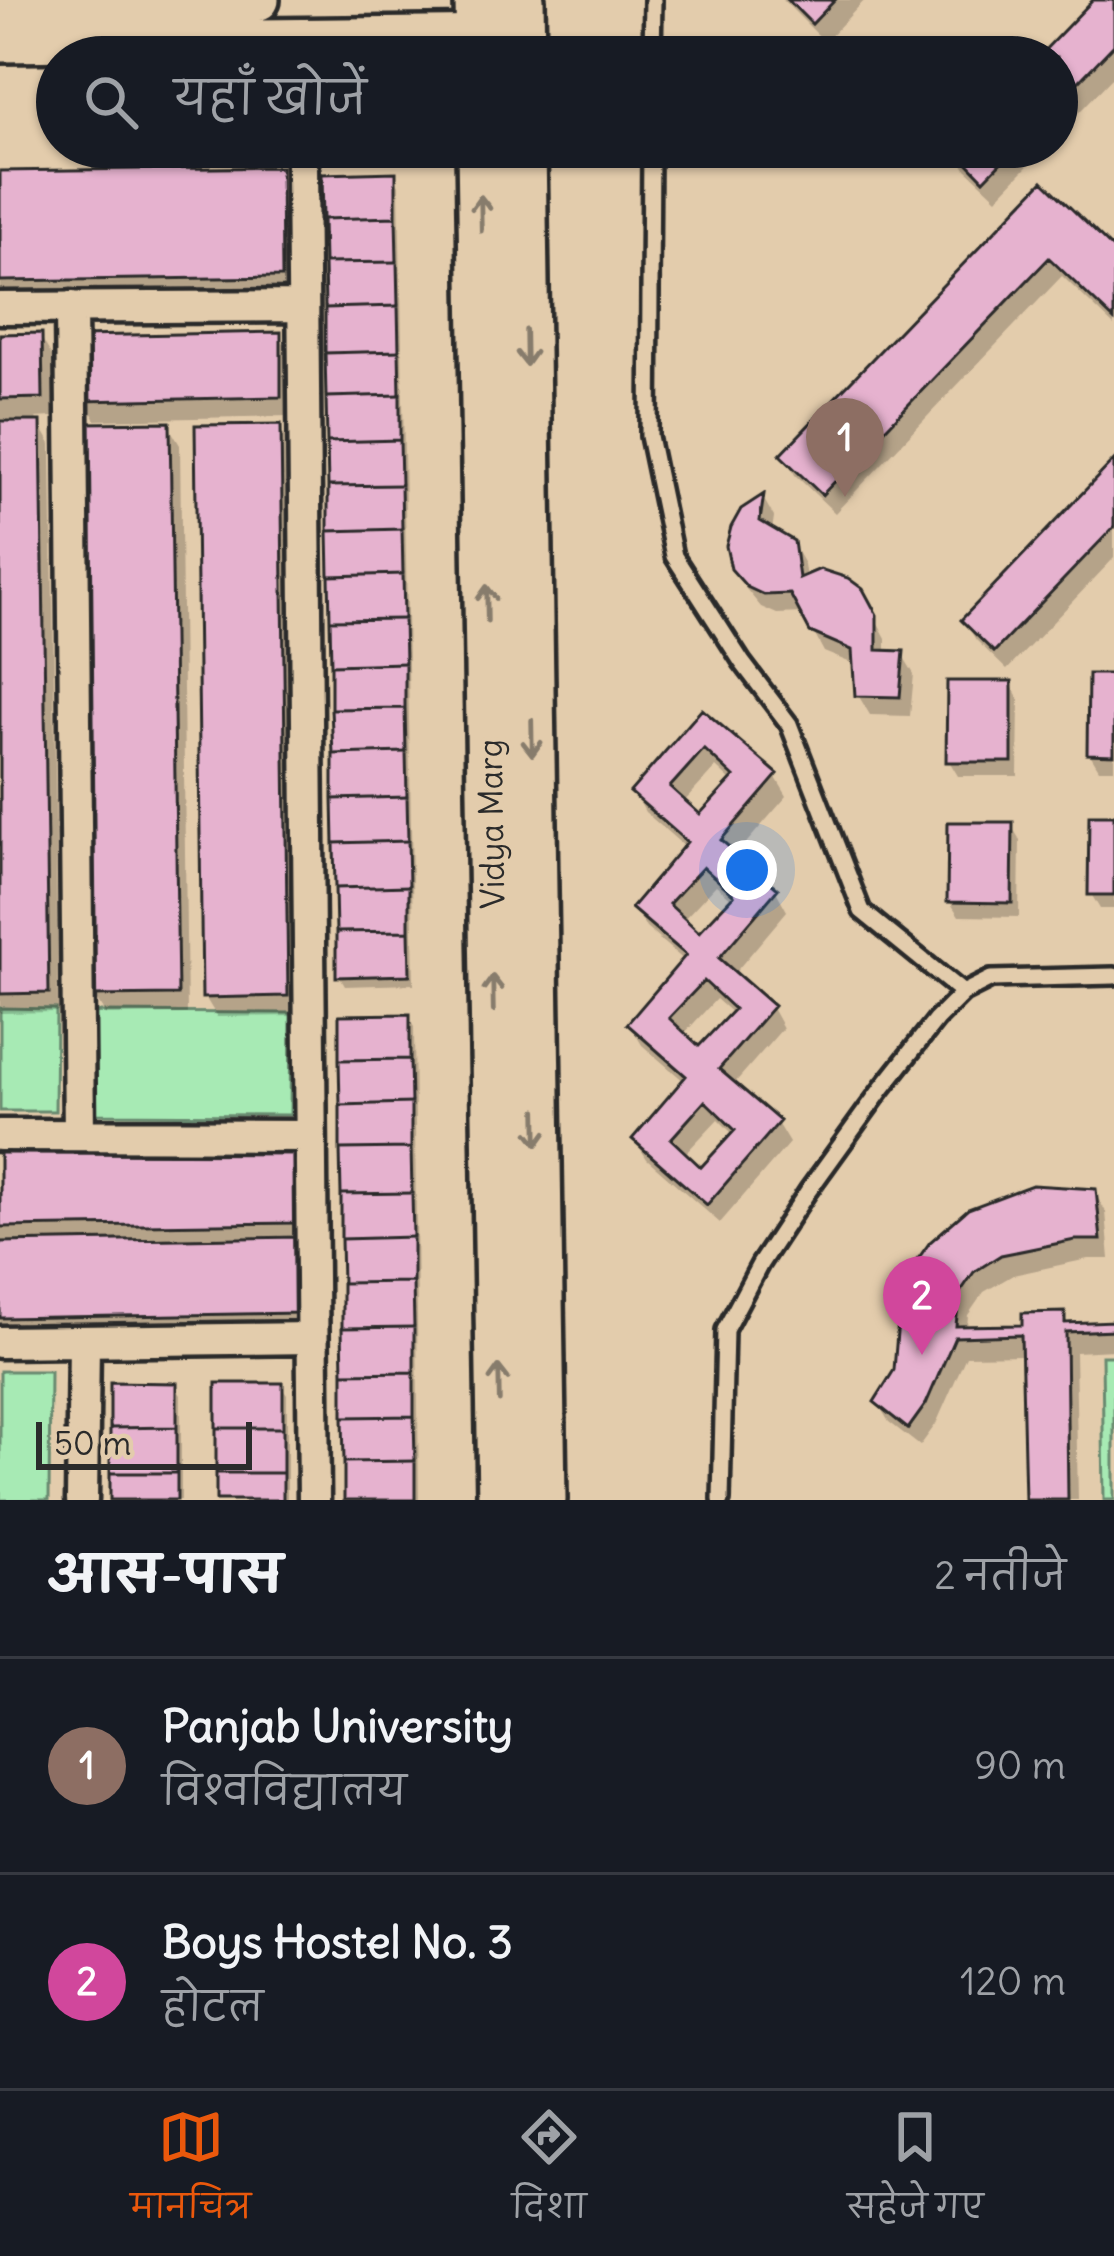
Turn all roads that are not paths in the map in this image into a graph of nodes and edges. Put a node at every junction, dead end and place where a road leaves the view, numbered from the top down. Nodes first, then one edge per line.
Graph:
1 (259, 0) edge
2 (653, 0) edge
3 (0, 3) edge
4 (500, 31) edge
5 (273, 36) edge
6 (652, 36) edge
7 (36, 41) edge
8 (0, 42) edge
9 (302, 168) edge
10 (480, 168) edge
11 (524, 168) edge
12 (652, 168) edge
13 (303, 306) junction
14 (71, 307) junction
15 (0, 308) edge
16 (1114, 976) edge
17 (963, 993) junction
18 (0, 1135) edge
19 (79, 1135) junction
20 (310, 1136) junction
21 (312, 1338) junction
22 (0, 1342) edge
23 (84, 1342) junction
24 (82, 1500) edge
25 (314, 1500) edge
26 (501, 1500) edge
27 (543, 1500) edge
28 (721, 1500) edge

1 - 3 street
2 - 6 lane
4 - 5 street
7 - 8 street
9 - 13 street
26 -> 10 main road, Vidya Marg
11 -> 27 main road, Vidya Marg
12 - 17 lane
13 - 14 street
13 - 20 street
14 - 15 street
14 - 19 street
16 - 17 lane
17 - 28 lane
18 - 19 street
19 - 20 street
20 - 21 street
21 - 23 street
21 - 25 street
22 - 23 street
23 - 24 street

